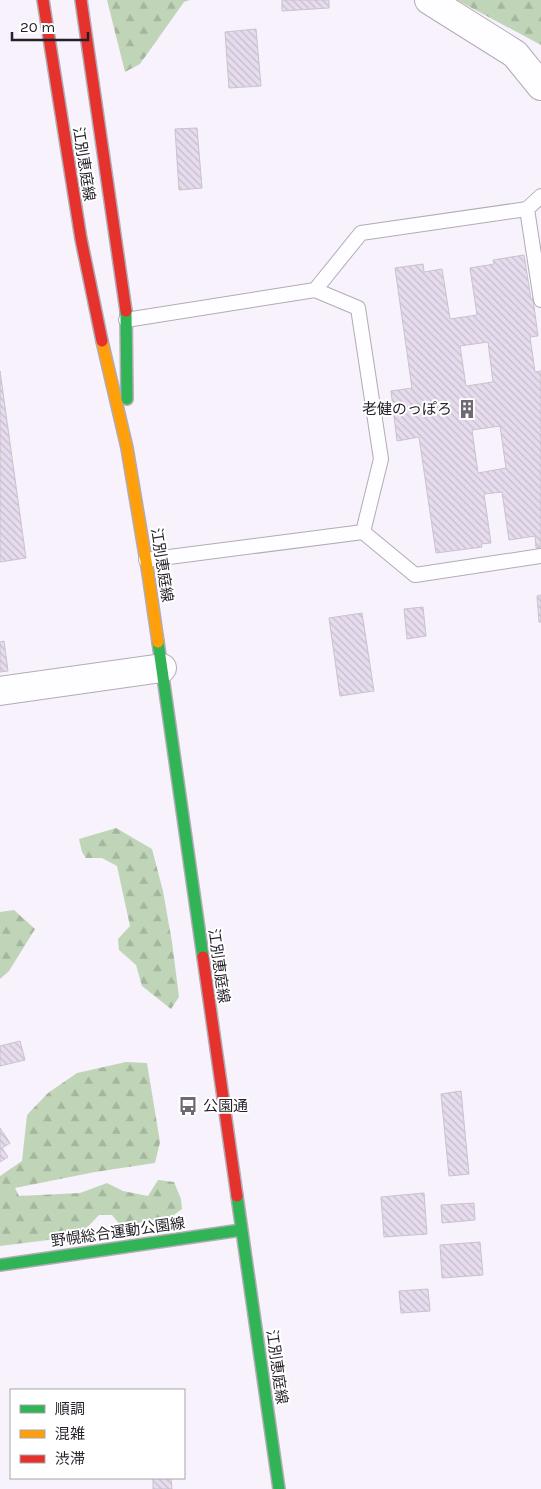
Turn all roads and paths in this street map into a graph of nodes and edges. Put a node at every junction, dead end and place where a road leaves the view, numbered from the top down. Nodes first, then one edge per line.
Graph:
1 (43, 0) edge
2 (82, 0) edge
3 (429, 0) edge
4 (541, 86) edge
5 (541, 196) edge
6 (528, 209) junction
7 (314, 290) junction
8 (541, 300) edge
9 (126, 320) junction
10 (127, 448) junction
11 (363, 532) junction
12 (541, 556) edge
13 (146, 560) junction
14 (162, 668) junction
15 (0, 691) edge
16 (241, 1230) junction
17 (0, 1265) edge
18 (279, 1489) edge

1 - 10 main road, 江別恵庭線
2 - 9 main road, 江別恵庭線
3 - 4 street
5 - 6 lane
6 - 7 lane
6 - 8 lane
7 - 9 lane
7 - 11 lane
9 - 10 main road, 江別恵庭線
10 - 13 main road, 江別恵庭線
11 - 12 lane
11 - 13 lane
13 - 14 main road, 江別恵庭線
14 - 15 street
14 - 16 main road, 江別恵庭線
16 - 17 main road, 野幌総合運動公園線
16 - 18 main road, 江別恵庭線

